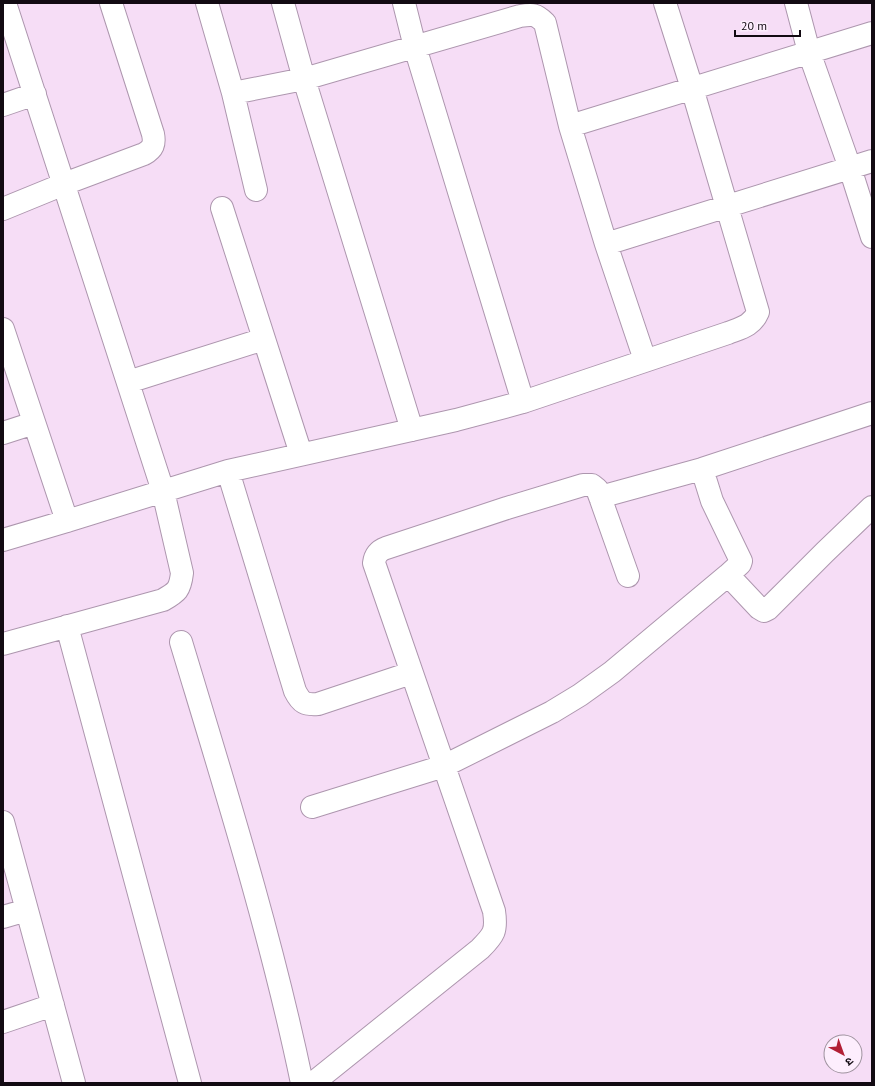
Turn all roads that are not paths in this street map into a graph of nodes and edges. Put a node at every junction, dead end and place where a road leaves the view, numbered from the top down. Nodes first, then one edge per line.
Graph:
1 (4, 3) edge
2 (110, 3) edge
3 (207, 3) edge
4 (283, 3) edge
5 (404, 3) edge
6 (664, 3) edge
7 (796, 3) edge
8 (872, 33) edge
9 (415, 47) junction
10 (809, 52) junction
11 (304, 79) junction
12 (692, 88) junction
13 (232, 93) junction
14 (35, 94) junction
15 (3, 105) edge
16 (570, 126) junction
17 (872, 160) edge
18 (850, 168) junction
19 (64, 184) junction
20 (256, 190) dead end
21 (727, 207) junction
22 (222, 208) dead end
23 (3, 209) edge
24 (872, 237) edge
25 (606, 244) junction
26 (3, 331) edge
27 (264, 339) junction
28 (645, 360) junction
29 (128, 382) junction
30 (523, 402) junction
31 (872, 413) edge
32 (34, 423) junction
33 (412, 430) junction
34 (3, 433) edge
35 (301, 454) junction
36 (702, 469) junction
37 (228, 471) junction
38 (163, 491) junction
39 (600, 497) junction
40 (872, 507) edge
41 (67, 521) junction
42 (3, 540) edge
43 (728, 575) junction
44 (628, 576) dead end
45 (67, 626) junction
46 (181, 642) dead end
47 (3, 644) edge
48 (411, 673) junction
49 (444, 766) junction
50 (312, 807) dead end
51 (3, 822) edge
52 (27, 910) junction
53 (3, 917) edge
54 (53, 1005) junction
55 (3, 1022) edge
56 (74, 1083) edge
57 (190, 1083) edge
58 (302, 1083) edge
59 (313, 1083) edge

1 - 14 street
2 - 19 street
3 - 13 street
4 - 11 street
5 - 9 street
6 - 12 street
7 - 10 street
8 - 10 street
9 - 11 street
9 - 16 street
9 - 30 street
10 - 12 street
10 - 18 street
11 - 13 street
11 - 33 street
12 - 16 street
12 - 21 street
13 - 20 street
14 - 15 street
14 - 19 street
16 - 25 street
17 - 18 street
18 - 21 street
18 - 24 street
19 - 23 street
19 - 29 street
21 - 25 street
21 - 28 street
22 - 27 street
25 - 28 street
26 - 32 street
27 - 29 street
27 - 35 street
28 - 30 street
29 - 38 street
30 - 33 street
31 - 36 street
32 - 34 street
32 - 41 street
33 - 35 street
35 - 37 street
36 - 39 street
36 - 43 street
37 - 38 street
37 - 48 street
38 - 41 street
38 - 45 street
39 - 44 street
39 - 48 street
40 - 43 street
41 - 42 street
43 - 49 street
45 - 47 street
45 - 57 street
46 - 58 street
48 - 49 street
49 - 50 street
49 - 59 street
51 - 52 street
52 - 53 street
52 - 54 street
54 - 55 street
54 - 56 street

